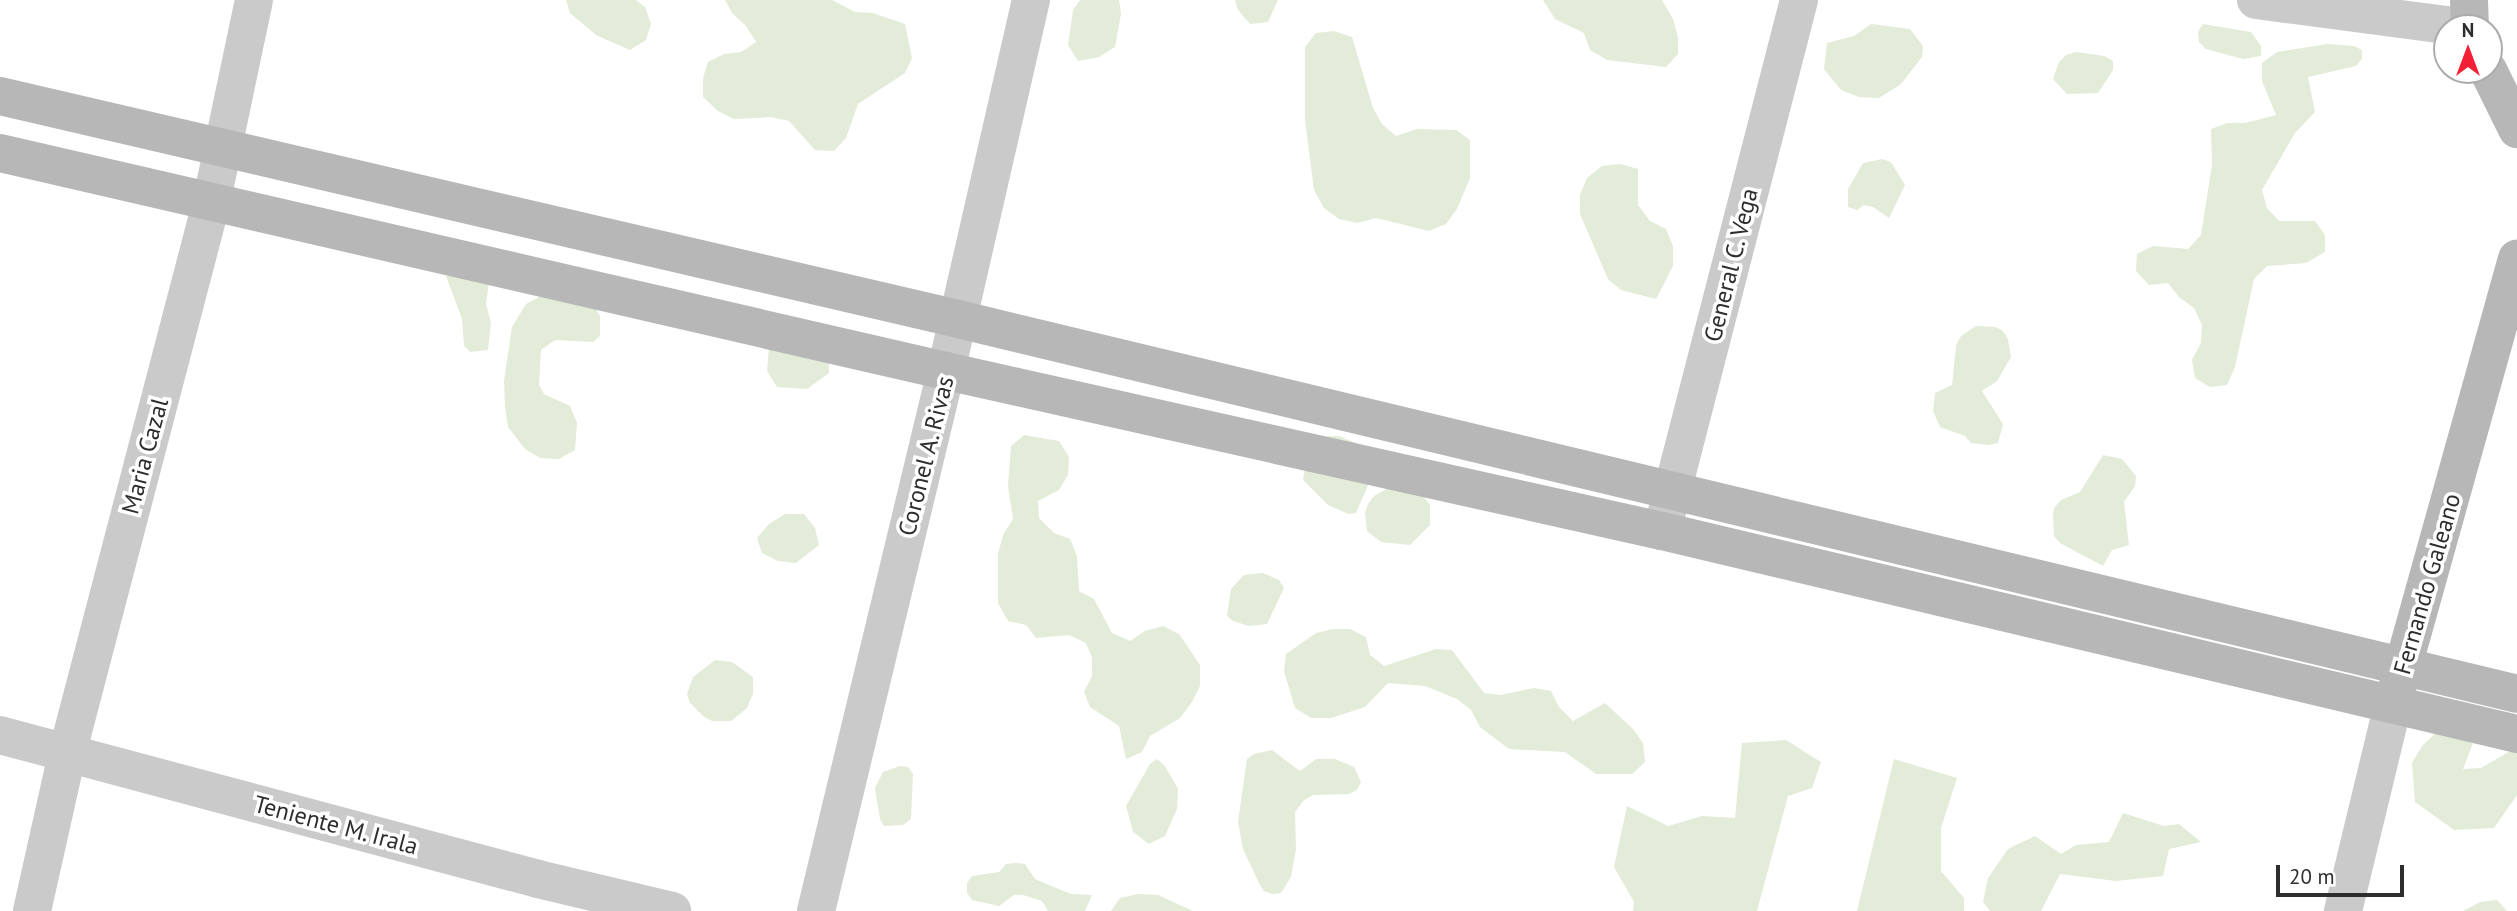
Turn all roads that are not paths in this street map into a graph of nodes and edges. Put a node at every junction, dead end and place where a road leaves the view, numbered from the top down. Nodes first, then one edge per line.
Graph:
1 (254, 0) edge
2 (1031, 0) edge
3 (1799, 0) edge
4 (2256, 0) edge
5 (2433, 23) edge
6 (2495, 84) edge
7 (0, 96) edge
8 (2517, 129) edge
9 (221, 148) junction
10 (0, 153) edge
11 (211, 204) junction
12 (2517, 259) edge
13 (958, 319) junction
14 (946, 371) junction
15 (1673, 491) junction
16 (1662, 531) junction
17 (2404, 667) junction
18 (2517, 694) edge
19 (2393, 704) junction
20 (2517, 734) edge
21 (0, 735) edge
22 (67, 754) junction
23 (535, 895) edge
24 (32, 911) edge
25 (672, 911) edge
26 (816, 911) edge
27 (2343, 911) edge

1 - 9 street, Maria Cazal
2 - 13 street, Coronel A. Rivas
3 - 15 street, General C. Vega
4 - 5 street
6 - 8 street
7 - 9 street
9 - 11 street, Maria Cazal
9 - 13 street
10 - 11 street
11 - 14 street
11 - 22 street, Maria Cazal
12 - 17 street, Fernando Galeano
13 - 14 street, Coronel A. Rivas
13 - 15 street
14 - 16 street
14 - 26 street, Coronel A. Rivas
15 - 16 street, General C. Vega
15 - 17 street
16 - 19 street
17 - 18 street
17 - 19 street, Fernando Galeano
19 - 20 street
19 - 27 street, Fernando Galeano
21 - 22 street, Teniente M. Irala
22 - 23 street, Teniente M. Irala
22 - 24 street, Maria Cazal
23 - 25 street, Teniente M. Irala

